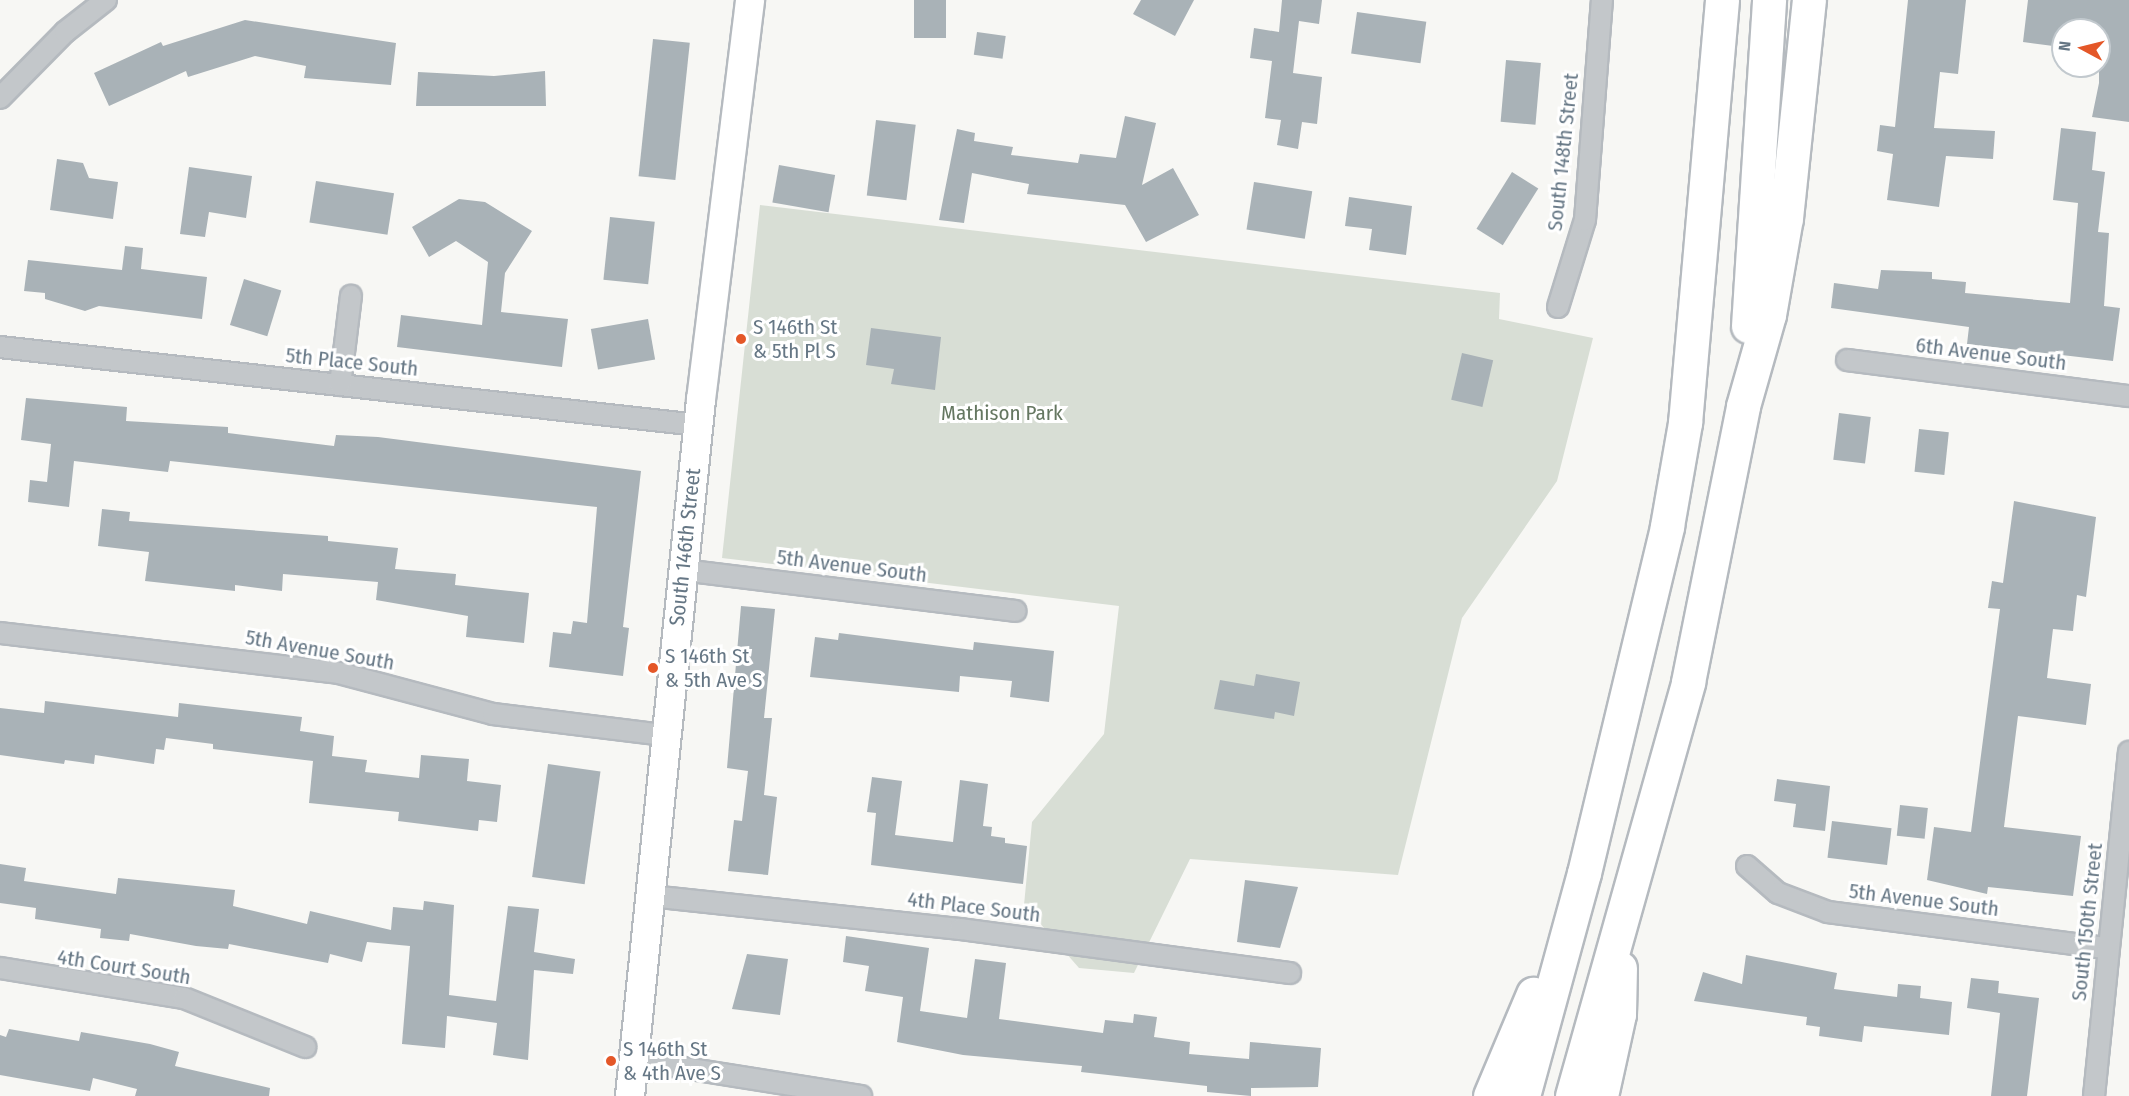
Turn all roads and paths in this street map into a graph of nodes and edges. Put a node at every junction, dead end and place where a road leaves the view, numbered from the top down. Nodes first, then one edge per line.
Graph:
1 (106, 0) edge
2 (750, 0) edge
3 (1602, 0) edge
4 (1722, 0) edge
5 (1769, 0) edge
6 (1809, 0) edge
7 (0, 98) edge
8 (351, 296) dead end
9 (1558, 307) dead end
10 (0, 347) edge
11 (1847, 360) dead end
12 (340, 385) junction
13 (2129, 396) edge
14 (1743, 406) junction
15 (698, 425) junction
16 (682, 570) junction
17 (1015, 610) dead end
18 (0, 633) edge
19 (665, 735) junction
20 (2129, 752) edge
21 (1747, 866) dead end
22 (1584, 873) junction
23 (651, 896) junction
24 (1620, 927) junction
25 (2108, 948) junction
26 (0, 968) edge
27 (1290, 973) dead end
28 (305, 1047) dead end
29 (634, 1060) junction
30 (630, 1096) edge
31 (861, 1096) edge
32 (1490, 1096) edge
33 (1523, 1096) edge
34 (1572, 1096) edge
35 (1601, 1096) edge
36 (2094, 1096) edge

1 - 7 street
2 - 15 street, South 146th Street
3 - 9 street, South 148th Street
4 - 22 highway
5 - 14 highway
6 - 14 highway
8 - 12 street
10 - 12 street, 5th Place South
11 - 13 street, 6th Avenue South
12 - 15 street, 5th Place South
14 - 24 highway
15 - 16 street, South 146th Street
16 - 17 street, 5th Avenue South
16 - 19 street, South 146th Street
18 - 19 street, 5th Avenue South
19 - 23 street, South 146th Street
20 - 25 street, South 150th Street
21 - 25 street, 5th Avenue South
22 - 32 highway
22 - 33 highway
23 - 27 street, 4th Place South
23 - 29 street, South 146th Street
24 - 34 highway
24 - 35 highway
25 - 36 street, South 150th Street
26 - 28 street, 4th Court South
29 - 30 street, South 146th Street
29 - 31 street

